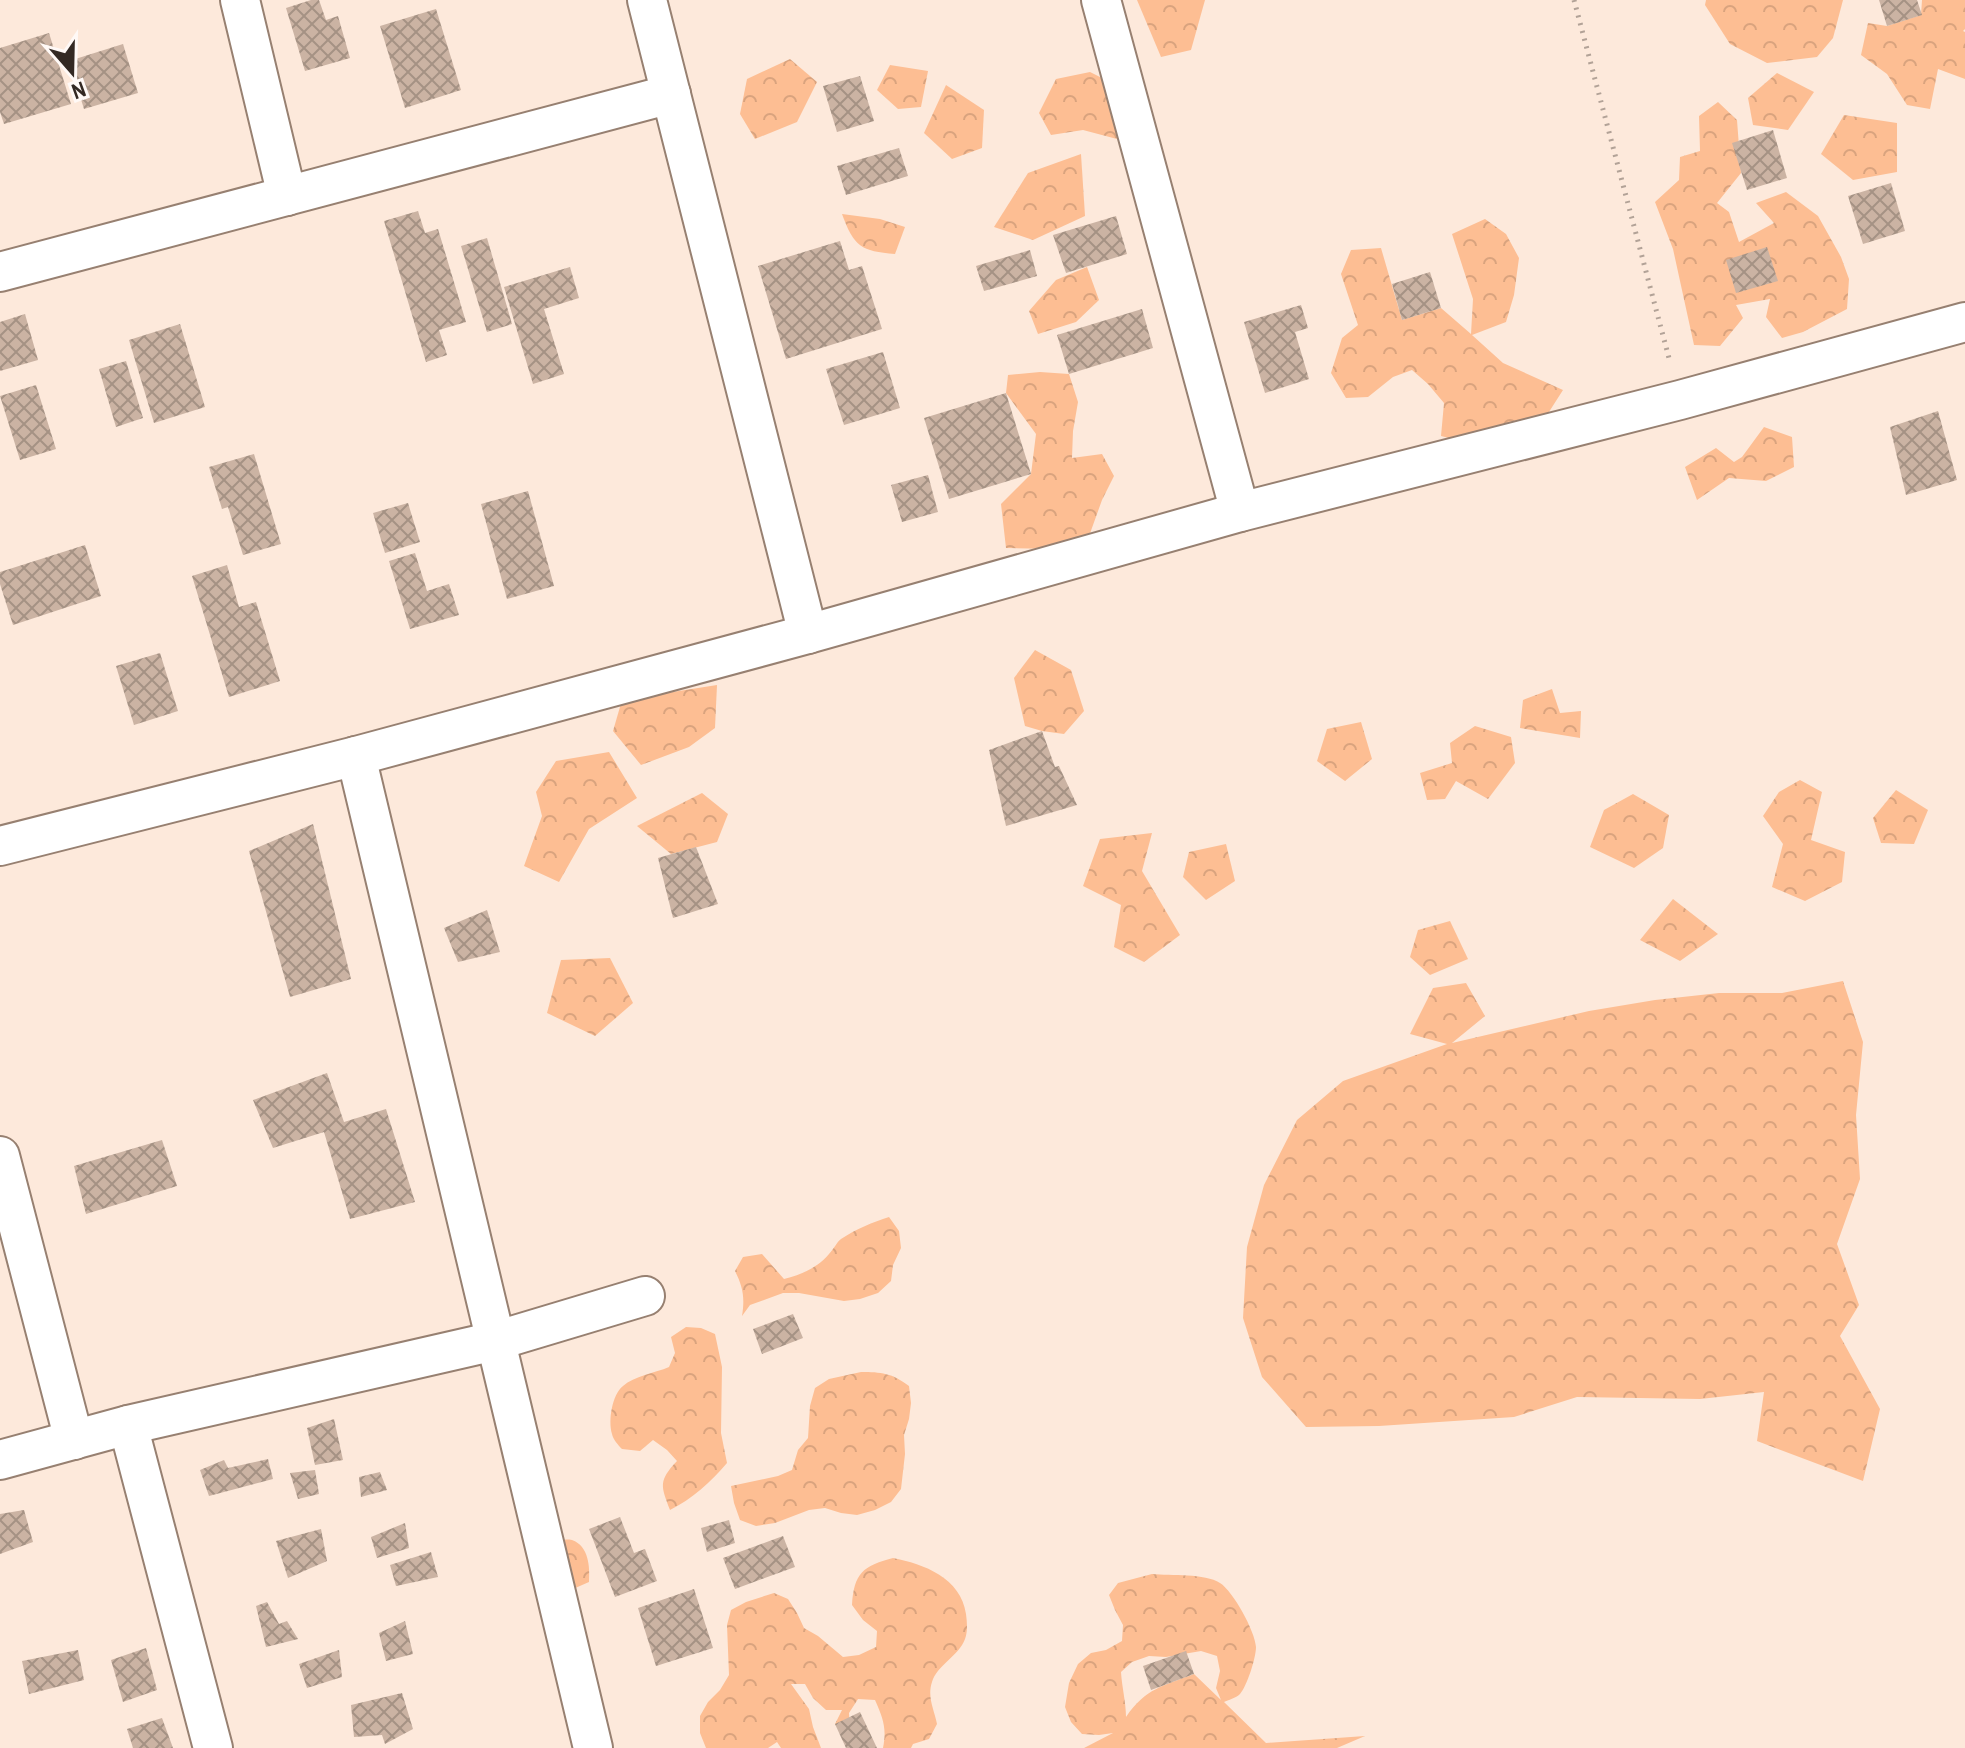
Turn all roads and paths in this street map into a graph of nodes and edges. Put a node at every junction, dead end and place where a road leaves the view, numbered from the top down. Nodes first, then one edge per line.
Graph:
1 (240, 0) edge
2 (647, 0) edge
3 (1101, 0) edge
4 (1574, 0) edge
5 (671, 94) junction
6 (287, 196) junction
7 (0, 272) edge
8 (1965, 322) edge
9 (1680, 400) junction
10 (1240, 512) junction
11 (808, 634) junction
12 (356, 756) junction
13 (0, 846) edge
14 (0, 1156) edge
15 (645, 1296) dead end
16 (495, 1341) junction
17 (128, 1425) junction
18 (74, 1440) junction
19 (0, 1460) edge
20 (213, 1748) edge
21 (593, 1748) edge

1 - 6 street
2 - 5 street
3 - 10 street
4 - 9 path
5 - 6 street
5 - 11 street
6 - 7 street
8 - 9 street
9 - 10 street
10 - 11 street
11 - 12 street
12 - 13 street
12 - 16 street
14 - 18 street
15 - 16 street
16 - 17 street
16 - 21 street
17 - 18 street
17 - 20 street
18 - 19 street

